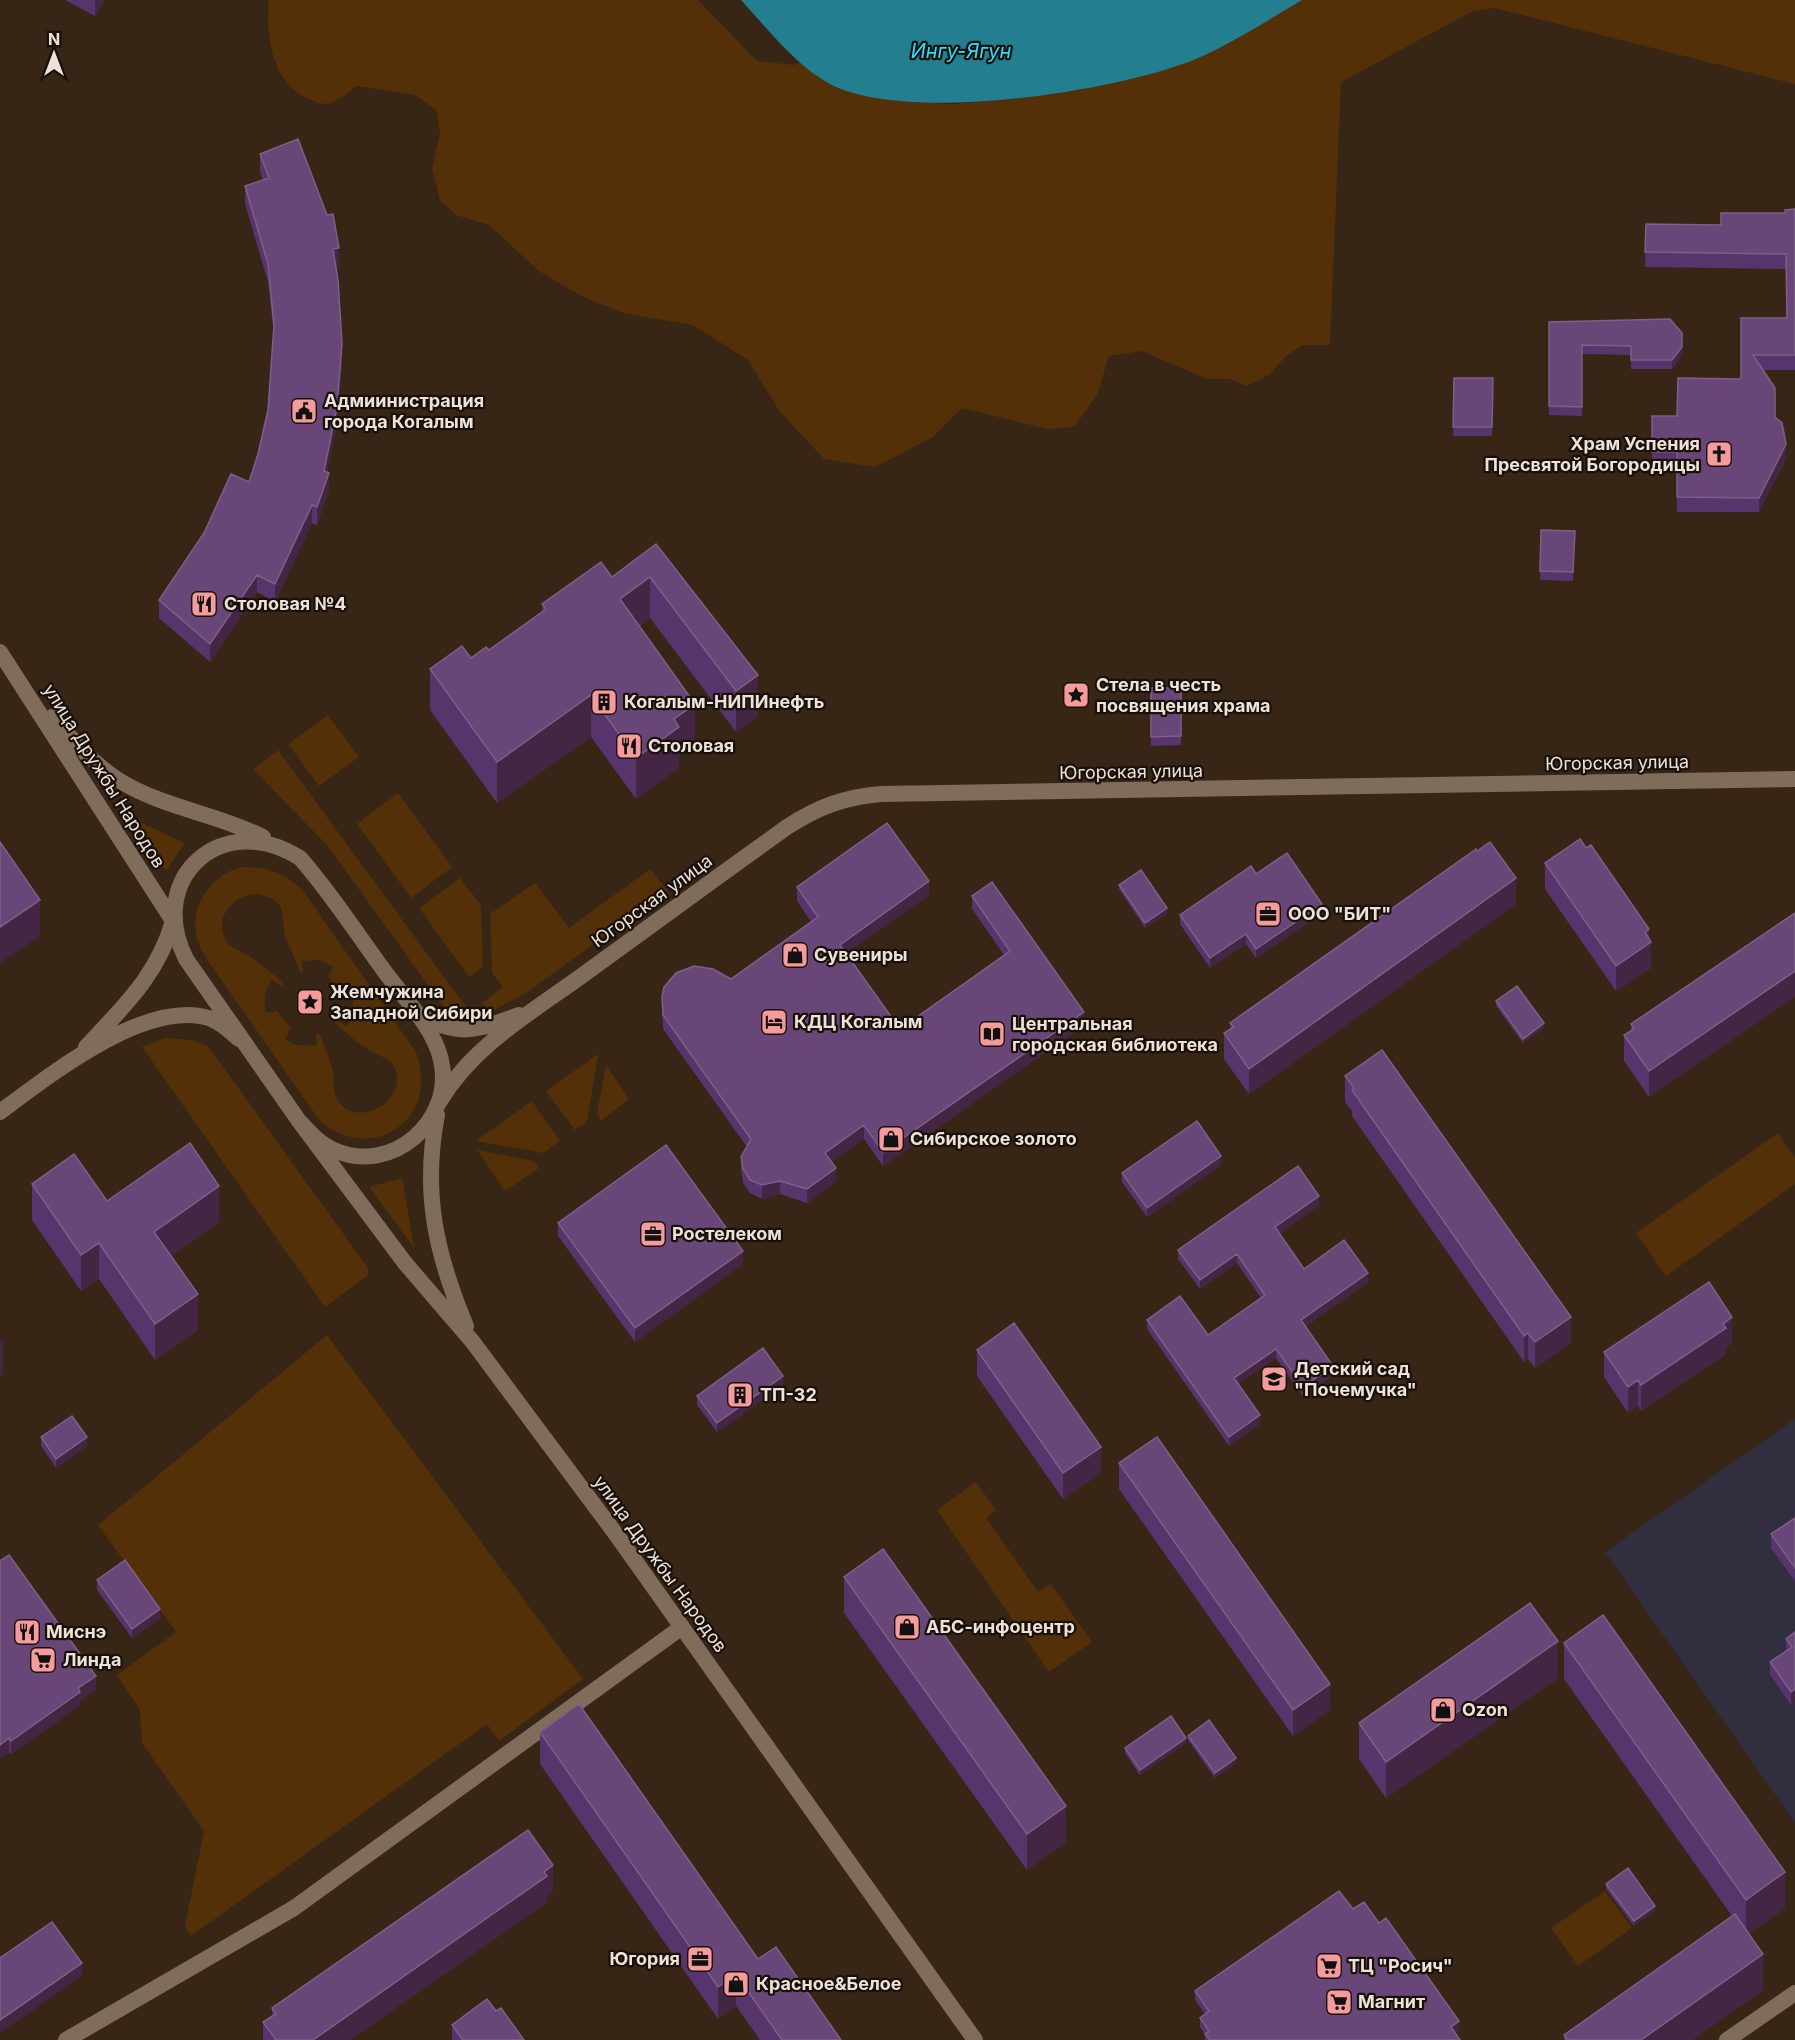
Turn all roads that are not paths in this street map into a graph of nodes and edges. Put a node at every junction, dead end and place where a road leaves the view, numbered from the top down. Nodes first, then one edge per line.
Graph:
1 (0, 652) edge
2 (25, 688) junction
3 (1795, 779) edge
4 (283, 848) junction
5 (173, 921) junction
6 (534, 1010) junction
7 (415, 1013) junction
8 (247, 1046) junction
9 (77, 1056) junction
10 (440, 1101) junction
11 (0, 1112) edge
12 (299, 1121) junction
13 (472, 1341) junction
14 (682, 1626) junction
15 (1795, 1993) edge
16 (66, 2040) edge
17 (975, 2040) edge
18 (1727, 2040) edge

1 - 2 main road, улица Дружбы Народов
2 - 4 main road
2 - 5 main road, улица Дружбы Народов
3 - 6 main road, Югорская улица
4 - 5 main road, улица Дружбы Народов
4 - 7 main road, улица Дружбы Народов
5 - 8 main road, улица Дружбы Народов
5 - 9 main road
6 - 7 main road
6 - 10 main road, Югорская улица
7 - 10 main road, улица Дружбы Народов
8 - 9 main road
8 - 12 main road, улица Дружбы Народов
9 - 11 main road
10 - 12 main road, улица Дружбы Народов
10 - 13 main road
12 - 13 main road, улица Дружбы Народов
13 - 14 main road, улица Дружбы Народов
14 - 16 main road
14 - 17 main road, улица Дружбы Народов
15 - 18 main road

